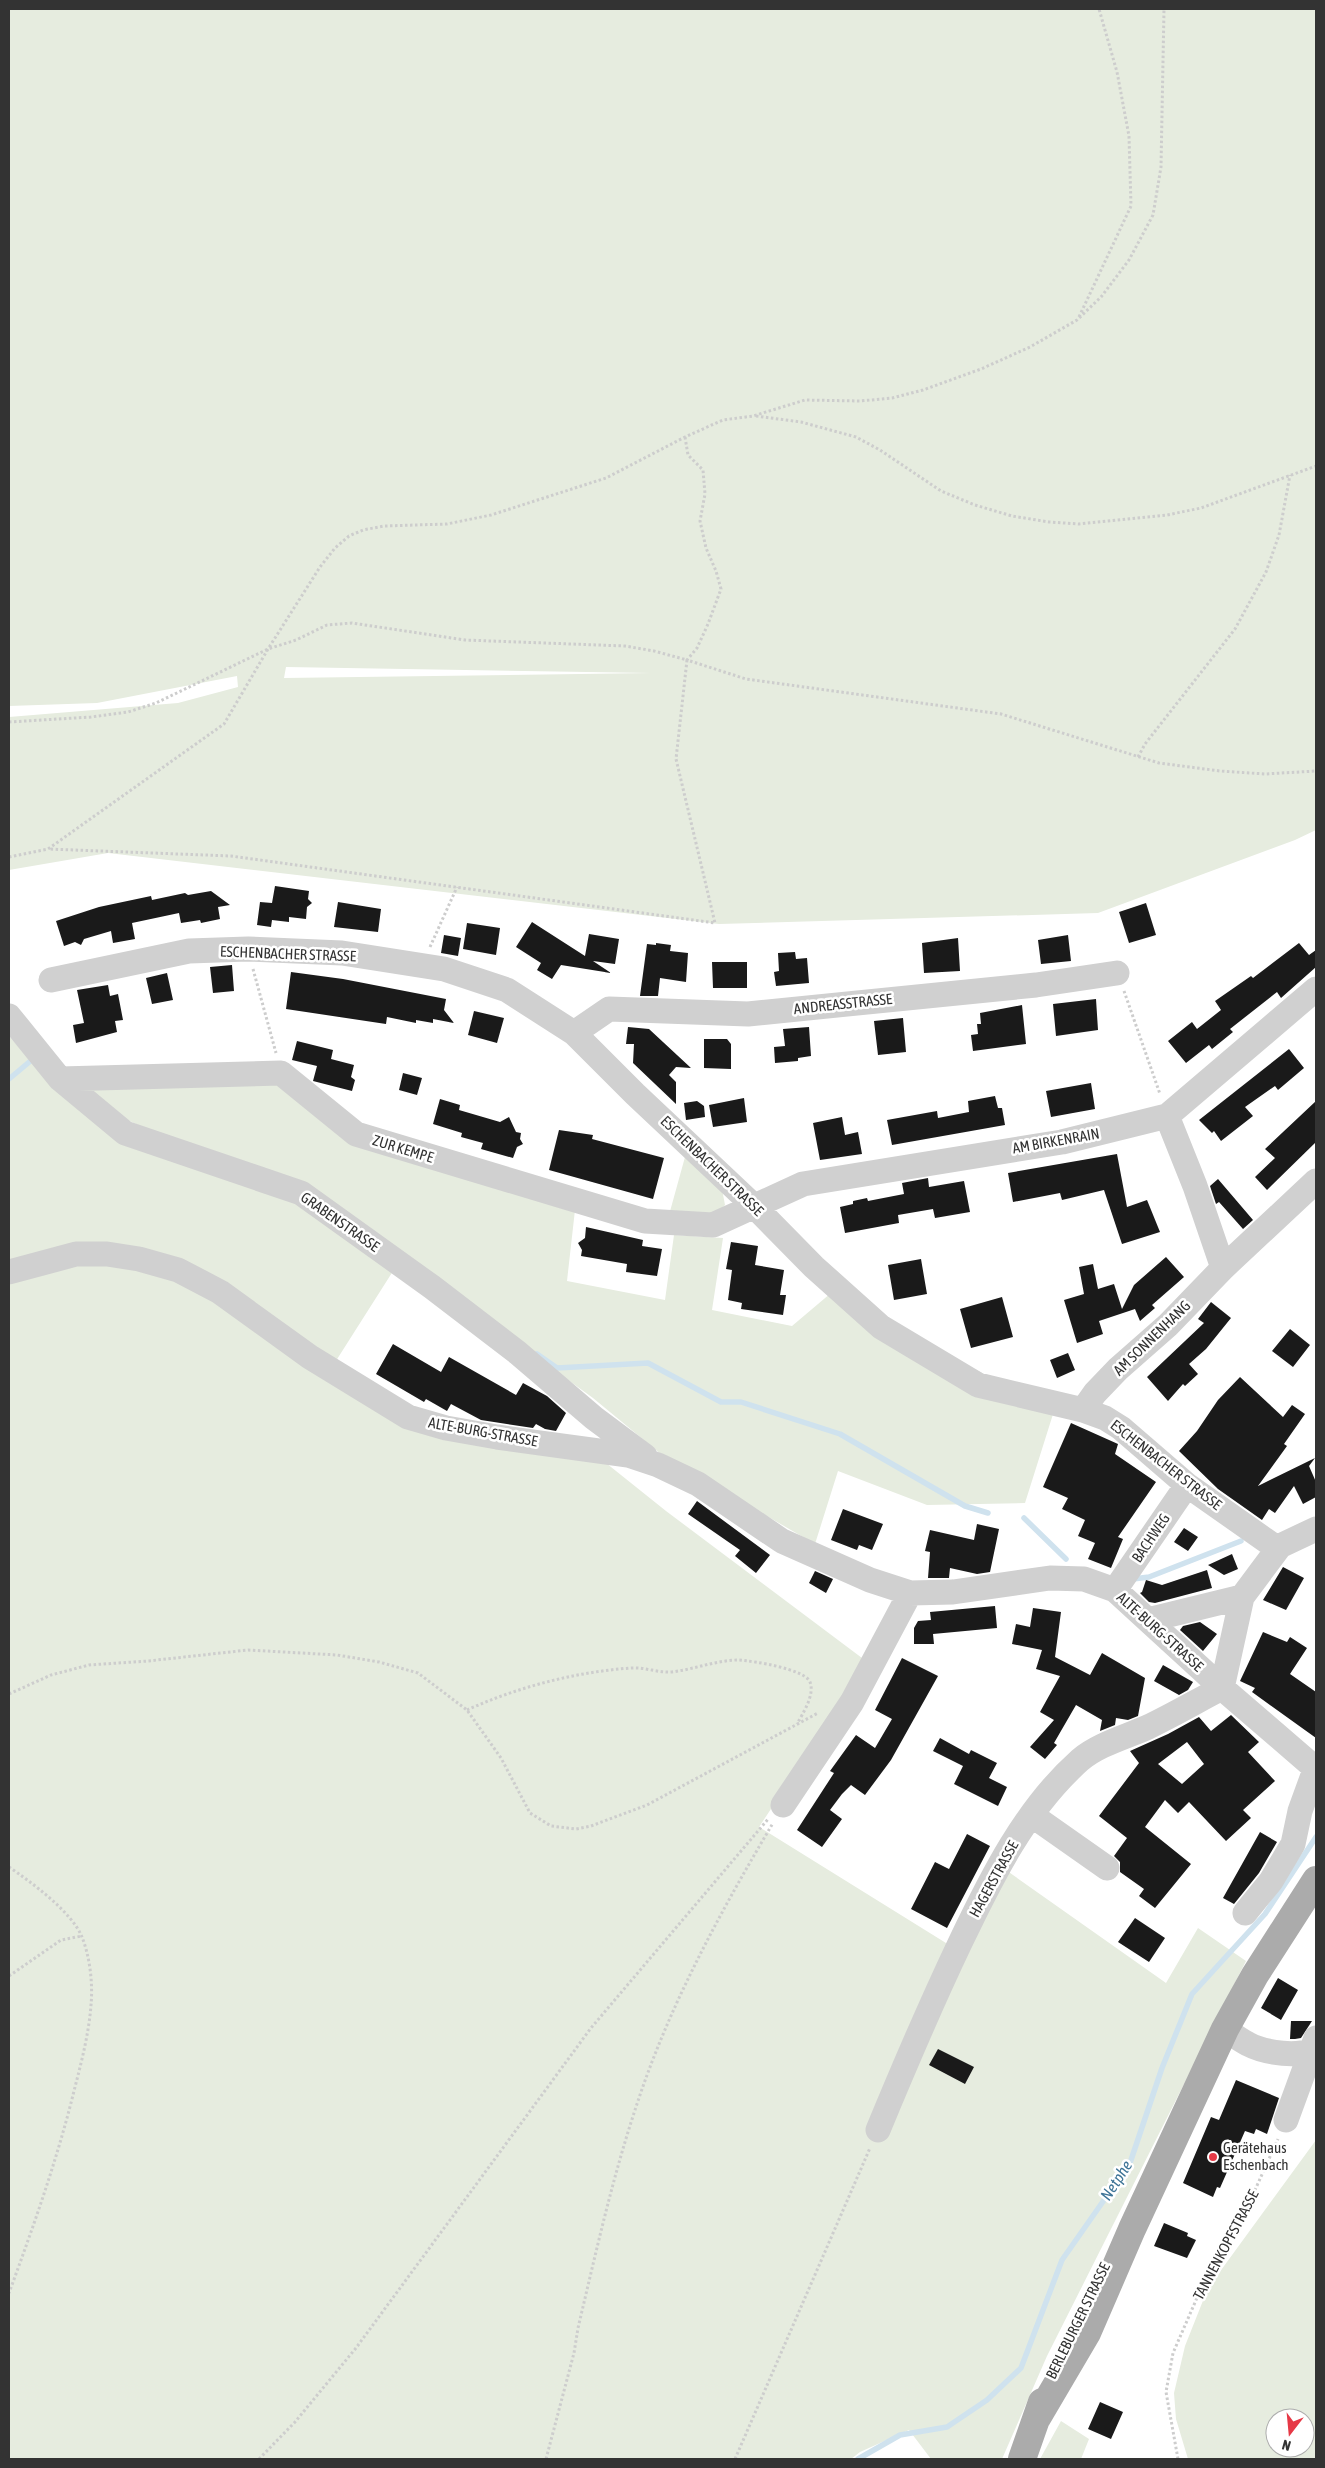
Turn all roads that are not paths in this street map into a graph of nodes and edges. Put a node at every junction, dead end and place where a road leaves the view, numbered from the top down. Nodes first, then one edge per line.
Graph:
1 (1117, 973) road end
2 (50, 980) dead end
3 (1316, 989) edge
4 (9, 1016) edge
5 (574, 1033) junction
6 (60, 1079) junction
7 (1167, 1116) junction
8 (1316, 1181) edge
9 (755, 1207) junction
10 (1223, 1268) junction
11 (9, 1272) edge
12 (1083, 1410) junction
13 (658, 1465) junction
14 (1187, 1485) junction
15 (1316, 1529) edge
16 (1280, 1546) junction
17 (1115, 1590) junction
18 (910, 1593) junction
19 (1242, 1597) junction
20 (1148, 1620) junction
21 (1222, 1688) junction
22 (1316, 1768) edge
23 (783, 1805) road end
24 (1032, 1816) junction
25 (1107, 1868) dead end
26 (1316, 1880) edge
27 (1245, 1913) dead end
28 (1224, 2029) junction
29 (1315, 2044) edge
30 (1286, 2120) road end
31 (878, 2130) road end
32 (1022, 2459) edge

1 - 5 street, ANDREASSTRASSE
2 - 5 street, ESCHENBACHER STRASSE
3 - 7 street, AM BIRKENRAIN
4 - 6 street, GRABENSTRASSE
5 - 9 street, ESCHENBACHER STRASSE
6 - 9 street, ZUR KEMPE
6 - 13 street, GRABENSTRASSE
7 - 9 street, AM BIRKENRAIN
7 - 10 street
8 - 10 street, AM SONNENHANG
9 - 12 street, ESCHENBACHER STRASSE
10 - 12 street, AM SONNENHANG
11 - 13 street, ALTE-BURG-STRASSE
12 - 14 street, ESCHENBACHER STRASSE
13 - 18 street, ALTE-BURG-STRASSE
14 - 16 street, ESCHENBACHER STRASSE
14 - 17 street, BACHWEG
15 - 16 street
16 - 19 street
17 - 18 street, ALTE-BURG-STRASSE
17 - 20 street, ALTE-BURG-STRASSE
18 - 23 street
19 - 20 street
19 - 21 street
20 - 21 street, ALTE-BURG-STRASSE
21 - 22 street, ALTE-BURG-STRASSE
21 - 24 street, HAGERSTRASSE
22 - 27 street
24 - 25 street
24 - 31 street, HAGERSTRASSE
26 - 28 main road, BERLEBURGER STRASSE
28 - 29 street
28 - 32 main road, BERLEBURGER STRASSE
29 - 30 street

